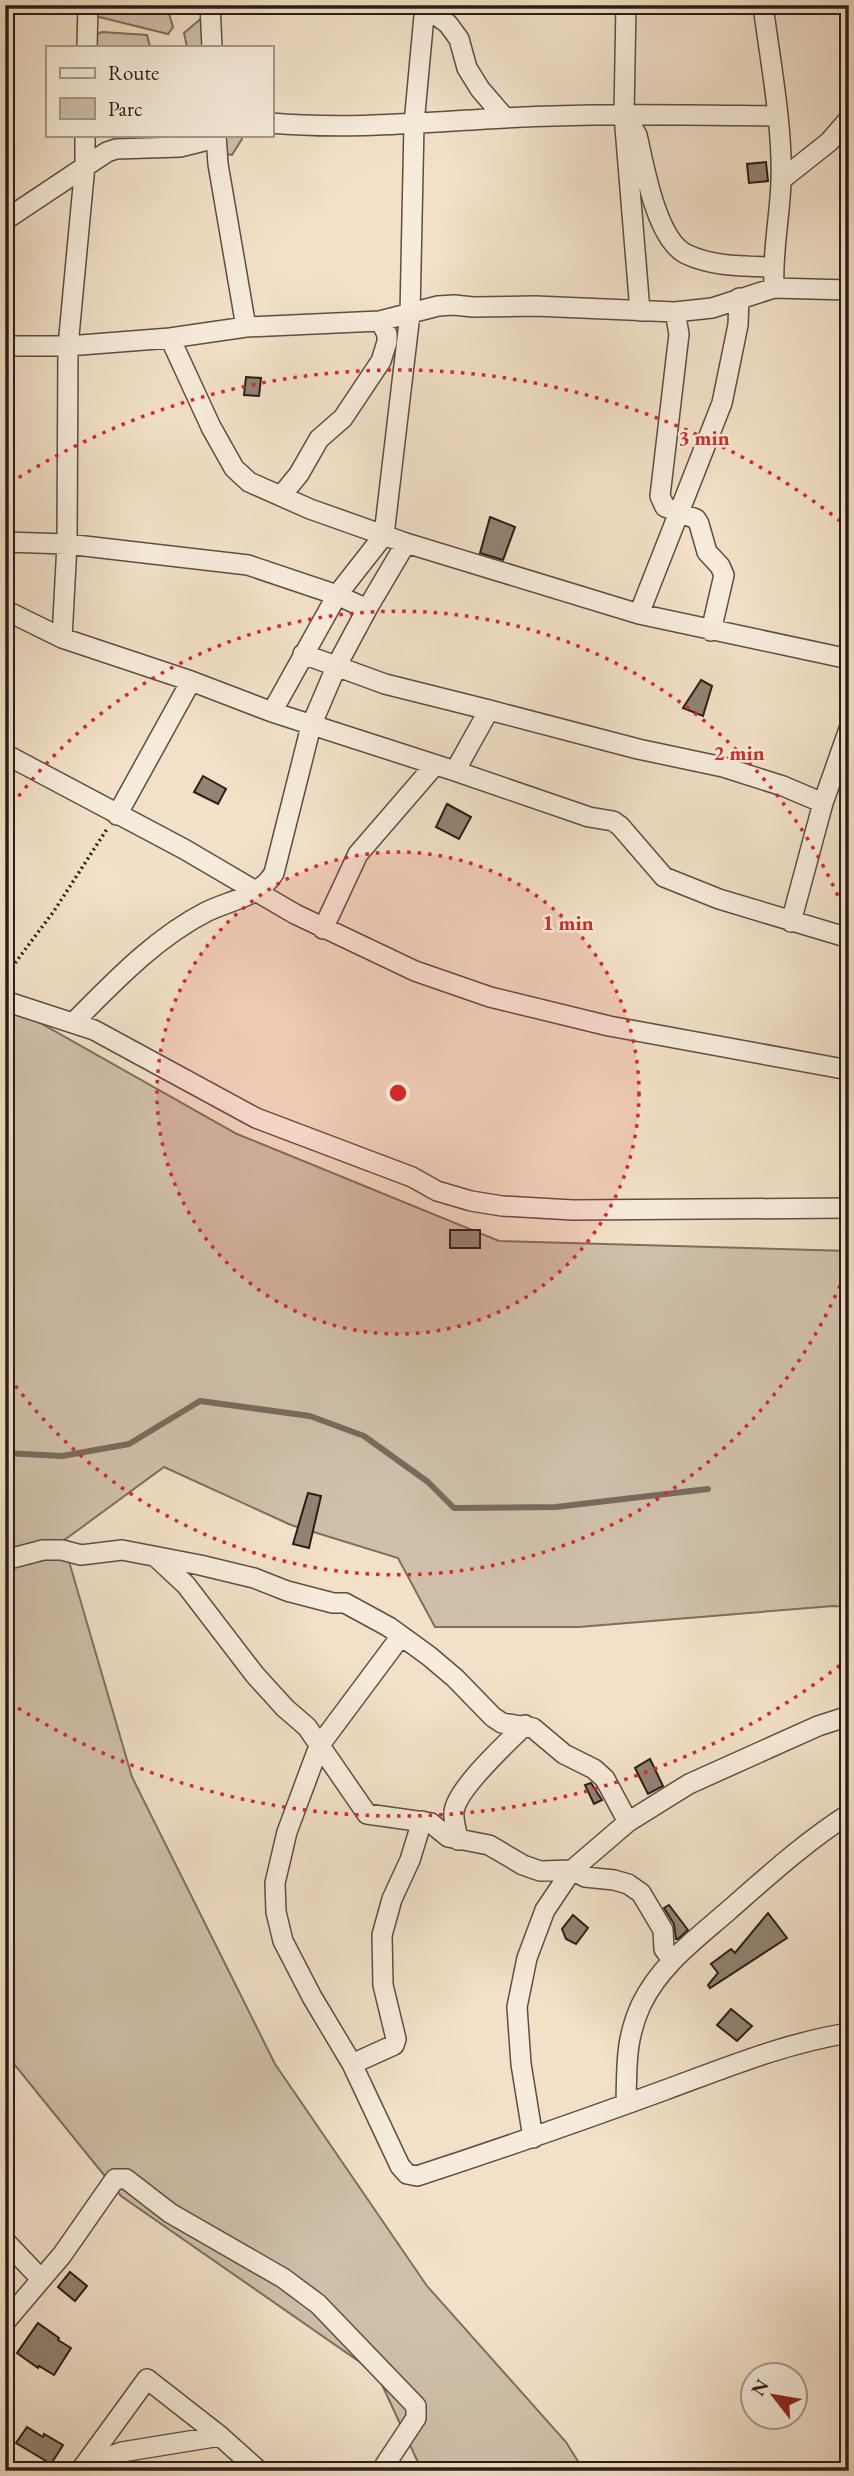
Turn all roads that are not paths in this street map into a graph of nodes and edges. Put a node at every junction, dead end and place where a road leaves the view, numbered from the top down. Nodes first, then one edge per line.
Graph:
1 (88, 5) edge
2 (210, 5) edge
3 (626, 5) edge
4 (764, 5) edge
5 (424, 6) edge
6 (87, 46) edge
7 (212, 46) edge
8 (777, 116) junction
9 (505, 118) junction
10 (624, 119) junction
11 (849, 119) edge
12 (273, 123) edge
13 (414, 124) junction
14 (85, 136) edge
15 (216, 136) edge
16 (85, 165) junction
17 (781, 180) junction
18 (5, 220) edge
19 (773, 267) junction
20 (774, 288) junction
21 (849, 290) edge
22 (739, 298) junction
23 (640, 311) junction
24 (675, 312) junction
25 (410, 314) junction
26 (380, 321) junction
27 (246, 327) junction
28 (170, 338) junction
29 (5, 346) edge
30 (68, 346) junction
31 (281, 496) junction
32 (677, 513) junction
33 (384, 535) junction
34 (5, 542) edge
35 (406, 543) junction
36 (67, 544) junction
37 (337, 595) junction
38 (367, 609) junction
39 (5, 610) edge
40 (639, 614) junction
41 (711, 631) junction
42 (62, 638) junction
43 (303, 654) junction
44 (849, 659) edge
45 (337, 665) junction
46 (191, 681) junction
47 (489, 710) junction
48 (272, 712) junction
49 (312, 726) junction
50 (849, 729) edge
51 (5, 754) edge
52 (844, 759) edge
53 (434, 765) junction
54 (455, 771) junction
55 (823, 803) junction
56 (117, 815) junction
57 (254, 892) junction
58 (792, 922) junction
59 (323, 929) junction
60 (849, 938) edge
61 (5, 1002) edge
62 (73, 1023) junction
63 (849, 1070) edge
64 (849, 1208) edge
65 (157, 1558) junction
66 (5, 1560) edge
67 (401, 1636) junction
68 (849, 1716) edge
69 (525, 1725) junction
70 (319, 1746) junction
71 (849, 1814) edge
72 (422, 1821) junction
73 (628, 1822) junction
74 (458, 1840) junction
75 (572, 1870) junction
76 (672, 1960) junction
77 (849, 2033) edge
78 (352, 2064) junction
79 (625, 2104) junction
80 (533, 2138) junction
81 (5, 2241) edge
82 (41, 2279) junction
83 (5, 2322) edge
84 (220, 2436) junction
85 (82, 2469) edge
86 (259, 2471) edge
87 (381, 2471) edge

1 - 6 street
2 - 7 street
3 - 10 street
4 - 8 street
5 - 9 street
5 - 13 street
8 - 10 street
8 - 17 street
9 - 10 street
9 - 13 street
10 - 19 street
10 - 23 street
11 - 17 street
12 - 13 street
13 - 25 street
14 - 16 street
15 - 16 street
15 - 27 street
16 - 18 street
16 - 30 street
17 - 19 street
19 - 20 street
20 - 21 street
20 - 22 street
22 - 24 street
22 - 32 street
23 - 24 street
23 - 25 street
24 - 32 street
25 - 26 street
25 - 33 street
26 - 27 street
26 - 31 street
27 - 28 street
28 - 30 street
28 - 31 street
29 - 30 street
30 - 36 street
31 - 33 street
32 - 40 street
32 - 41 street
33 - 35 street
33 - 37 street
34 - 36 street
35 - 38 street
35 - 40 street
36 - 37 street
36 - 42 street
37 - 38 street
37 - 43 street
38 - 45 street
39 - 42 street
40 - 41 street
41 - 44 street
42 - 46 street
43 - 45 street
43 - 48 street
45 - 47 street
45 - 49 street
46 - 48 street
46 - 56 street
47 - 54 street
47 - 55 street
48 - 49 street
49 - 53 street
49 - 57 street
50 - 52 street
51 - 56 street
52 - 55 street
53 - 54 street
53 - 59 street
54 - 58 street
55 - 58 street
56 - 57 street
57 - 59 street
57 - 62 street
58 - 60 street
59 - 63 street
61 - 62 street
62 - 64 street
65 - 66 street
65 - 67 street
65 - 70 street
67 - 69 street
67 - 70 street
68 - 73 street
69 - 73 street
69 - 74 street
70 - 72 street
70 - 78 street
71 - 76 street
72 - 74 street
72 - 78 street
73 - 75 street
74 - 75 street
75 - 76 street
75 - 80 street
76 - 79 street
77 - 79 street
78 - 80 street
79 - 80 street
81 - 82 street
82 - 83 street
82 - 87 street
84 - 85 street
84 - 85 street
84 - 86 street

